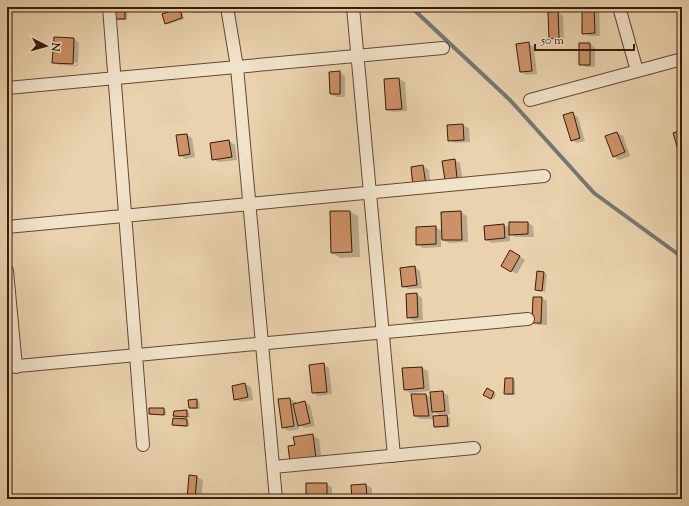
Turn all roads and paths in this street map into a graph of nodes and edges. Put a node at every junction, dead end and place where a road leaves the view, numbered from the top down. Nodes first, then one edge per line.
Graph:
1 (109, 7) edge
2 (226, 7) edge
3 (353, 7) edge
4 (619, 7) edge
5 (443, 48) dead end
6 (358, 56) junction
7 (682, 59) edge
8 (237, 67) junction
9 (637, 71) junction
10 (114, 78) junction
11 (7, 88) edge
12 (530, 100) dead end
13 (544, 176) dead end
14 (370, 192) junction
15 (249, 204) junction
16 (125, 216) junction
17 (7, 227) edge
18 (7, 271) edge
19 (528, 319) dead end
20 (383, 333) junction
21 (262, 344) junction
22 (136, 356) junction
23 (11, 367) edge
24 (143, 445) dead end
25 (474, 448) dead end
26 (394, 456) junction
27 (273, 467) junction
28 (276, 499) edge

1 - 10 street
2 - 8 street
3 - 6 street
4 - 9 street
5 - 6 street
6 - 8 street
6 - 14 street
7 - 9 street
8 - 10 street
8 - 15 street
9 - 12 street
10 - 11 street
10 - 16 street
13 - 14 street
14 - 15 street
14 - 20 street
15 - 16 street
15 - 21 street
16 - 17 street
16 - 22 street
18 - 23 street
19 - 20 street
20 - 21 street
20 - 26 street
21 - 22 street
21 - 27 street
22 - 23 street
22 - 24 street
25 - 26 street
26 - 27 street
27 - 28 street

